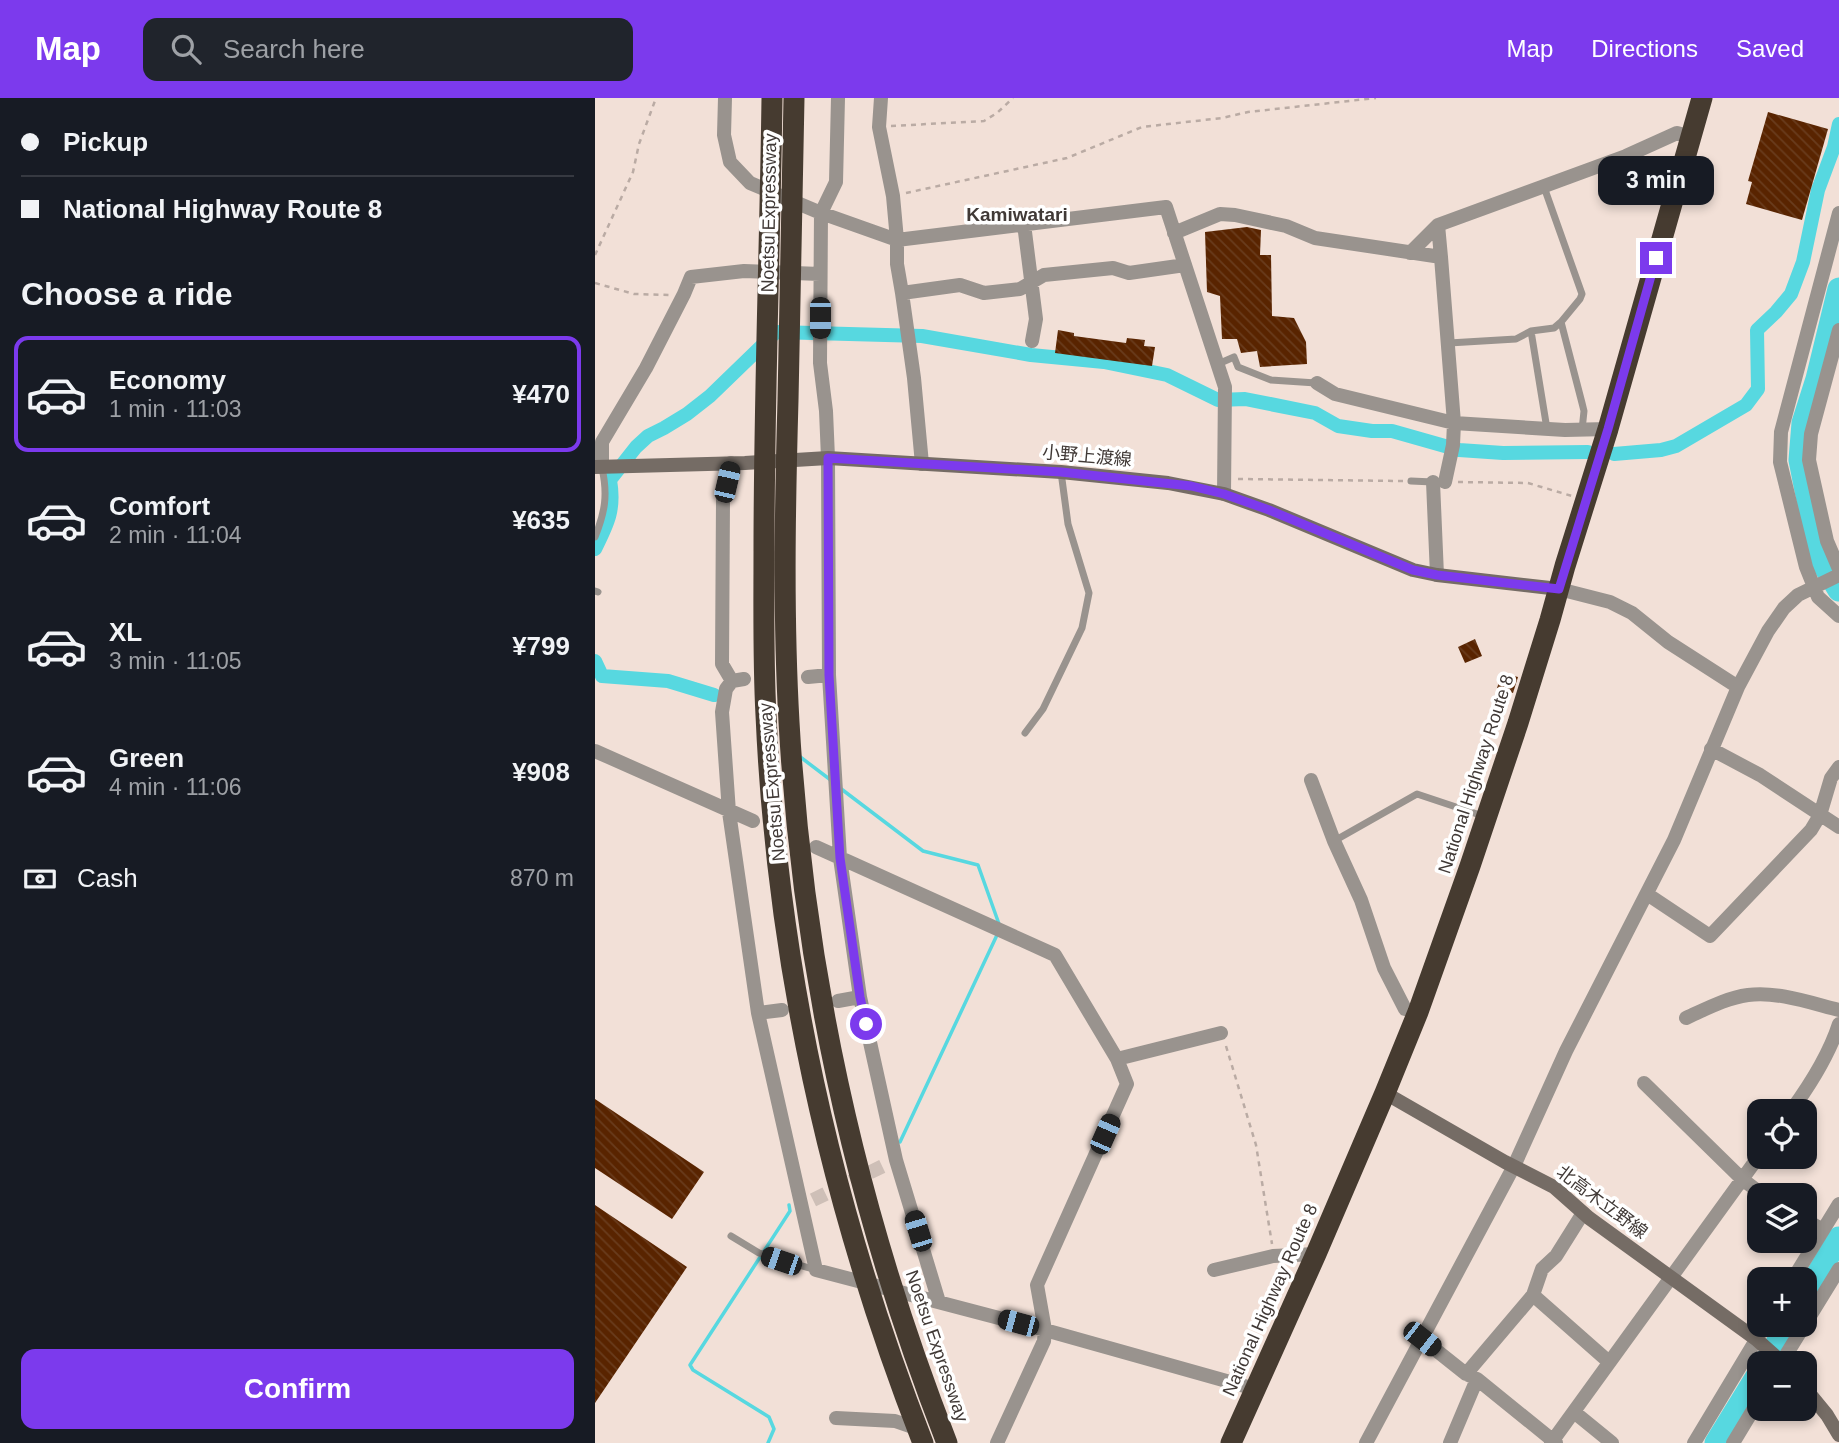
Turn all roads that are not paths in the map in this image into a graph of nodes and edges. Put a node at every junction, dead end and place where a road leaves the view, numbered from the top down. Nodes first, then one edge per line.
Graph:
1 (725, 98) edge
2 (772, 98) edge
3 (794, 98) edge
4 (838, 98) edge
5 (881, 98) edge
6 (1702, 98) edge
7 (1691, 137) junction
8 (1626, 156) junction
9 (1677, 185) junction
10 (1544, 186) junction
11 (821, 213) junction
12 (1839, 213) edge
13 (1024, 223) junction
14 (1438, 225) junction
15 (1174, 233) junction
16 (897, 240) junction
17 (1411, 253) junction
18 (1441, 257) junction
19 (1185, 265) junction
20 (820, 274) junction
21 (1031, 283) junction
22 (902, 293) junction
23 (1561, 322) junction
24 (1839, 330) edge
25 (1531, 331) junction
26 (1032, 341) dead end
27 (1449, 343) junction
28 (1217, 364) junction
29 (1317, 383) joint
30 (1454, 423) junction
31 (1547, 429) junction
32 (1608, 429) junction
33 (1582, 430) junction
34 (828, 458) junction
35 (731, 463) junction
36 (922, 464) junction
37 (598, 467) edge
38 (1061, 472) junction
39 (1411, 481) road end
40 (1439, 482) junction
41 (1224, 494) junction
42 (595, 537) edge
43 (1838, 573) edge
44 (1437, 575) junction
45 (1816, 586) junction
46 (1559, 589) junction
47 (1839, 617) edge
48 (829, 675) junction
49 (808, 677) dead end
50 (1738, 687) junction
51 (1025, 733) dead end
52 (1711, 750) junction
53 (595, 751) edge
54 (1839, 766) edge
55 (1311, 780) dead end
56 (729, 811) junction
57 (1820, 815) junction
58 (1487, 817) junction
59 (753, 821) dead end
60 (1839, 827) edge
61 (1334, 841) junction
62 (816, 847) dead end
63 (840, 858) junction
64 (1647, 894) junction
65 (860, 997) junction
66 (838, 1001) dead end
67 (782, 1010) dead end
68 (1839, 1010) edge
69 (1418, 1012) junction
70 (758, 1013) junction
71 (1686, 1018) dead end
72 (1838, 1031) edge
73 (1221, 1033) road end
74 (1117, 1059) junction
75 (1644, 1083) dead end
76 (1385, 1093) junction
77 (1799, 1099) edge
78 (1514, 1166) junction
79 (1749, 1169) edge
80 (1742, 1179) junction
81 (1747, 1184) edge
82 (1839, 1204) edge
83 (1583, 1213) junction
84 (1817, 1227) edge
85 (1823, 1230) junction
86 (731, 1236) dead end
87 (1316, 1254) junction
88 (1800, 1267) edge
89 (816, 1270) junction
90 (1214, 1270) dead end
91 (1838, 1274) edge
92 (1671, 1276) junction
93 (1533, 1295) junction
94 (939, 1303) junction
95 (1045, 1330) junction
96 (1759, 1337) edge
97 (1422, 1339) junction
98 (1757, 1340) junction
99 (1769, 1351) edge
100 (1788, 1351) edge
101 (1609, 1363) junction
102 (1471, 1376) junction
103 (1255, 1389) junction
104 (1817, 1404) edge
105 (1574, 1412) junction
106 (837, 1418) dead end
107 (1747, 1420) edge
108 (1839, 1435) edge
109 (1554, 1442) edge
110 (923, 1443) edge
111 (947, 1443) edge
112 (959, 1443) edge
113 (997, 1443) edge
114 (1231, 1443) edge
115 (1366, 1443) edge
116 (1450, 1443) edge
117 (1612, 1443) edge
118 (1693, 1443) edge
119 (1733, 1443) edge

1 - 11 street
2 - 110 highway, Noetsu Expressway
3 - 111 highway, Noetsu Expressway
4 - 11 street
5 - 16 street
6 - 7 highway, National Highway Route 8
7 - 8 street
7 - 9 highway, National Highway Route 8
8 - 9 street
8 - 10 street
9 - 32 highway, National Highway Route 8
10 - 14 street
10 - 23 lane
11 - 16 street
11 - 20 street
12 - 45 street
13 - 15 street
13 - 16 street
13 - 21 street
14 - 17 street
14 - 18 street
15 - 17 street
15 - 19 street
16 - 22 street
17 - 18 street
18 - 27 street
19 - 21 street
19 - 28 street
20 - 34 street
20 - 37 street
21 - 22 street
21 - 26 street
22 - 36 street
23 - 25 lane
23 - 33 lane
24 - 43 street
25 - 27 lane
25 - 31 lane
27 - 30 street
28 - 29 lane
28 - 41 street
29 - 30 street
30 - 31 street
30 - 40 street
31 - 33 street
32 - 33 street
32 - 46 highway, National Highway Route 8
34 - 35 main road, 小野上渡線
34 - 36 main road, 小野上渡線
34 - 48 street
35 - 37 main road, 小野上渡線
35 - 56 street
36 - 38 main road, 小野上渡線
37 - 42 lane
38 - 41 main road, 小野上渡線
38 - 51 lane
39 - 40 lane
40 - 44 street
41 - 44 main road, 小野上渡線
43 - 45 street
44 - 46 main road, 小野上渡線
45 - 47 street
45 - 50 street
46 - 50 street
46 - 58 highway, National Highway Route 8
48 - 49 street
48 - 63 street
50 - 52 street
52 - 57 street
52 - 64 street
53 - 56 street
54 - 57 street
55 - 61 street
56 - 59 street
56 - 70 street
57 - 60 street
57 - 64 street
58 - 61 lane
58 - 69 highway, National Highway Route 8
61 - 69 street
62 - 63 street
63 - 65 street
63 - 74 street
64 - 78 street
65 - 66 street
65 - 94 street
67 - 70 street
68 - 71 street
69 - 76 highway, National Highway Route 8
70 - 89 street
72 - 77 street
73 - 74 street
74 - 95 street
75 - 80 street
76 - 78 main road, 北高木立野線
76 - 87 highway, National Highway Route 8
78 - 83 main road, 北高木立野線
78 - 97 street
79 - 80 street
80 - 81 street
80 - 92 street
82 - 85 street
83 - 92 main road, 北高木立野線
83 - 93 street
84 - 85 street
85 - 88 street
86 - 89 lane
87 - 90 street
87 - 103 highway, National Highway Route 8
89 - 94 street
91 - 100 street
92 - 98 main road, 北高木立野線
92 - 101 street
93 - 101 street
93 - 102 street
94 - 95 street
95 - 103 street
95 - 113 street
96 - 98 street
97 - 102 street
97 - 115 street
98 - 99 main road, 北高木立野線
98 - 118 street
101 - 105 street
102 - 109 street
102 - 116 street
103 - 114 highway, National Highway Route 8
104 - 108 main road
105 - 109 street
105 - 117 street
106 - 112 street
107 - 119 street

